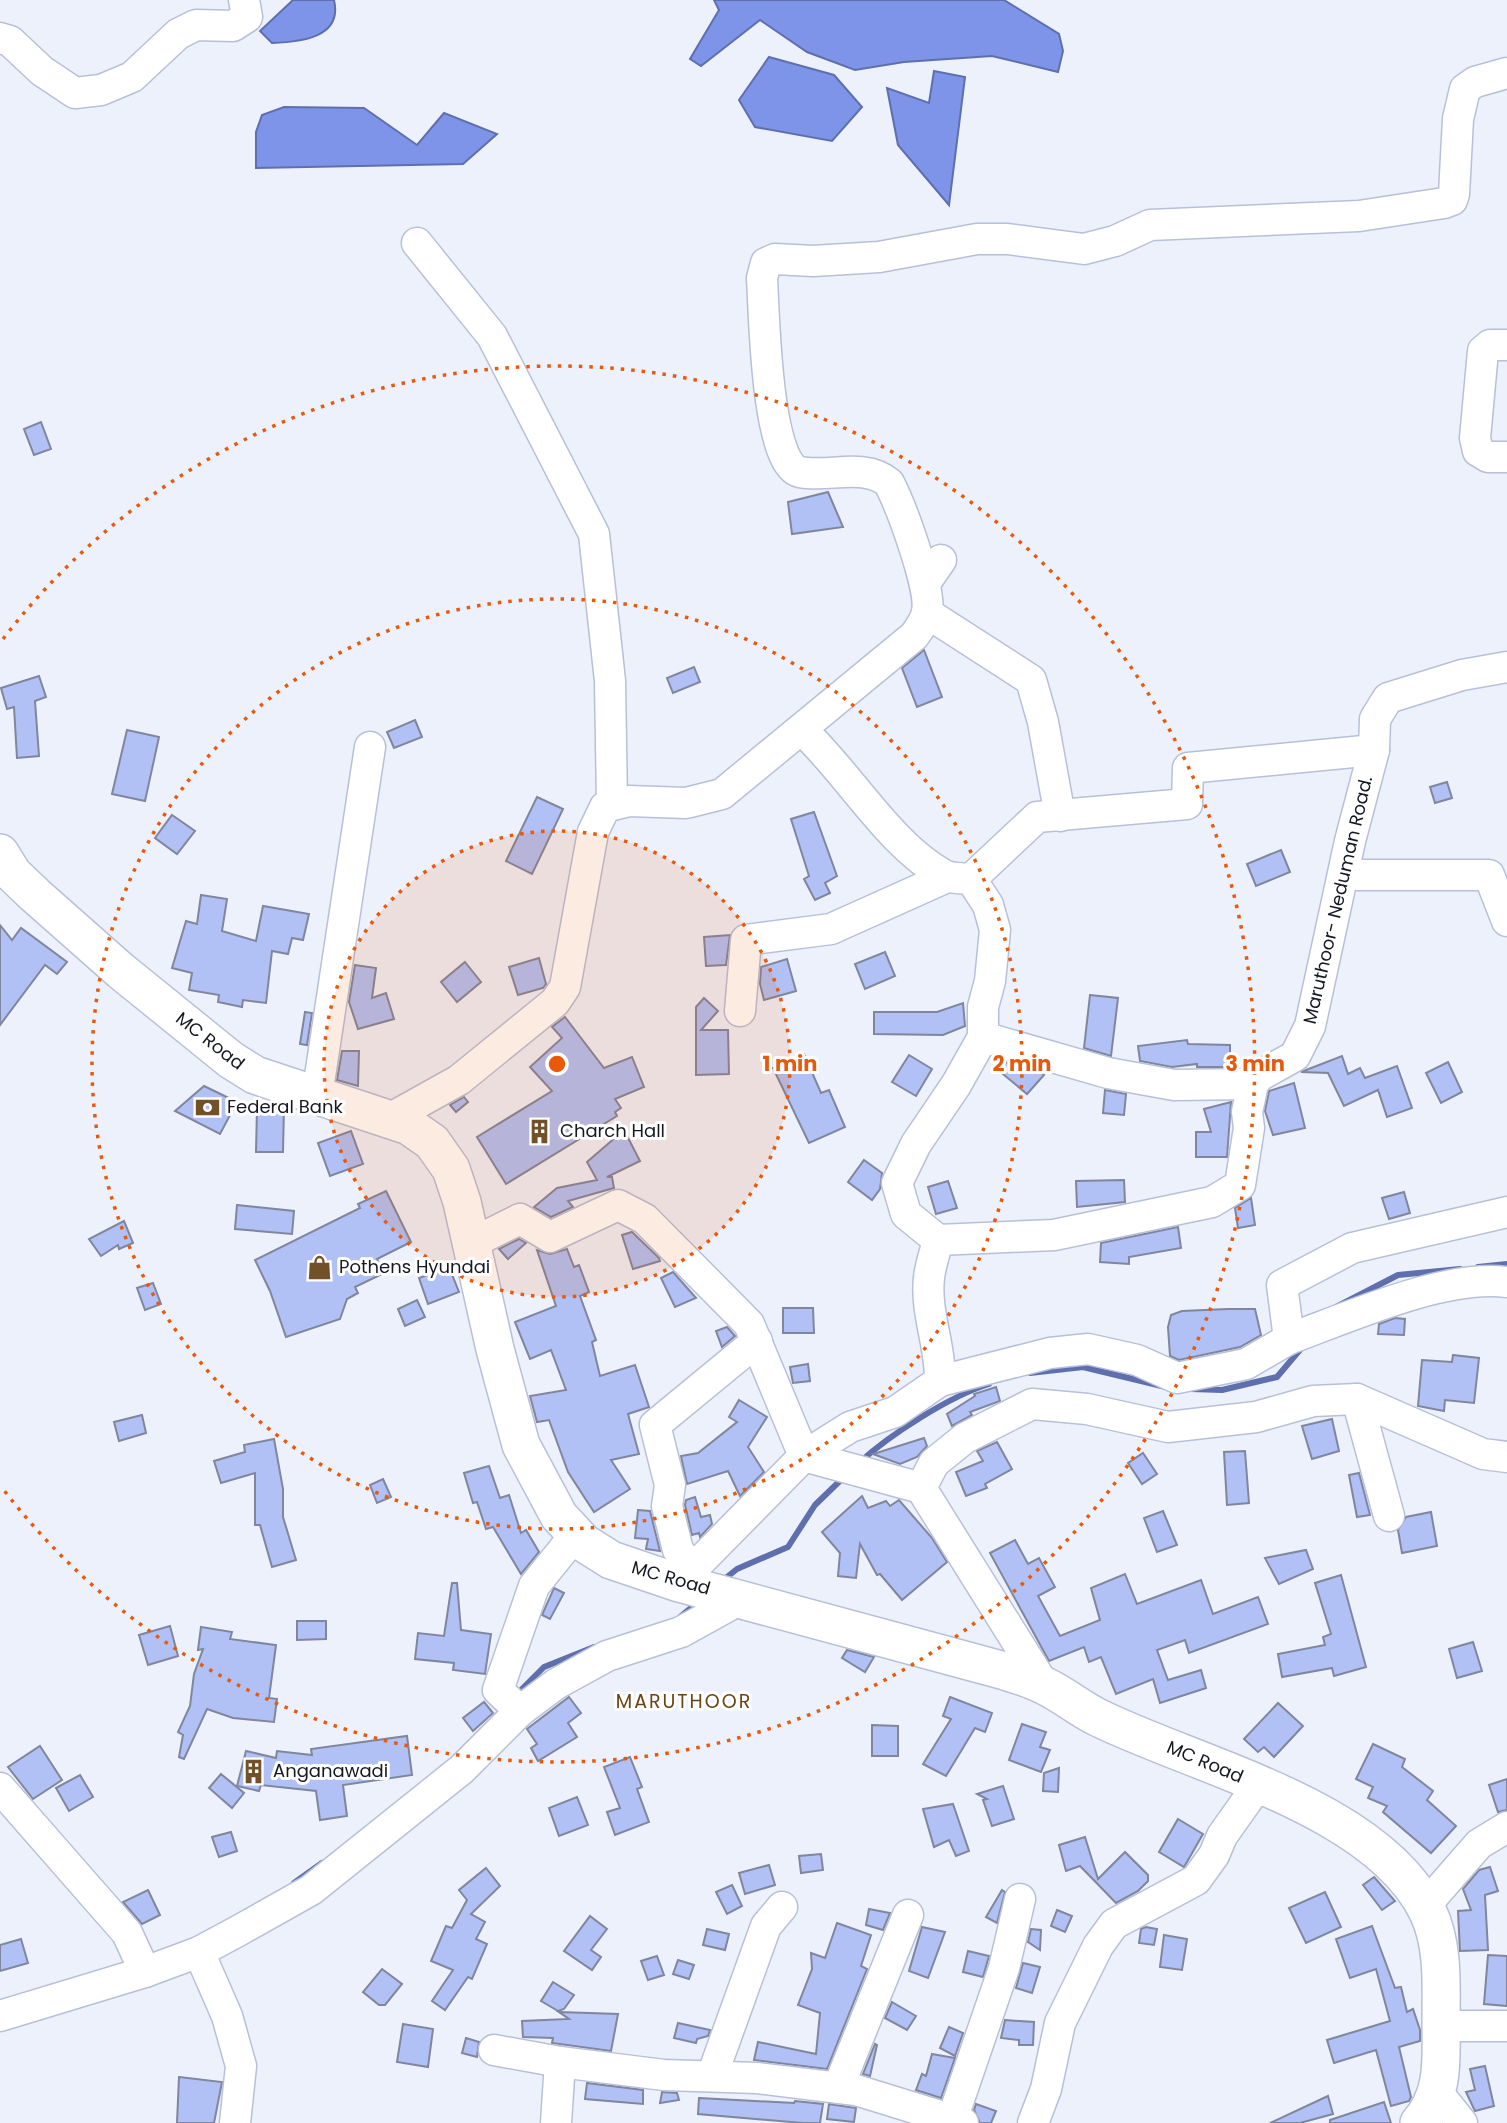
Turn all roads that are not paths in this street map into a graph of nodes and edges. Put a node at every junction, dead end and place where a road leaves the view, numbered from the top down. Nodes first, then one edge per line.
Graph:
1 (244, 0) edge
2 (0, 38) edge
3 (1507, 73) edge
4 (417, 243) dead end
5 (1507, 345) edge
6 (1507, 457) edge
7 (927, 613) junction
8 (1507, 667) edge
9 (802, 730) junction
10 (370, 747) dead end
11 (1374, 750) junction
12 (612, 804) junction
13 (1060, 816) junction
14 (0, 853) edge
15 (1343, 875) junction
16 (959, 878) junction
17 (1507, 921) edge
18 (740, 1010) dead end
19 (983, 1037) junction
20 (1253, 1084) junction
21 (317, 1096) junction
22 (389, 1119) junction
23 (1507, 1212) edge
24 (938, 1241) junction
25 (470, 1244) junction
26 (1507, 1282) edge
27 (1289, 1339) junction
28 (757, 1341) junction
29 (940, 1381) junction
30 (1357, 1399) junction
31 (804, 1456) junction
32 (1507, 1457) edge
33 (921, 1488) junction
34 (1389, 1516) dead end
35 (576, 1534) junction
36 (685, 1575) junction
37 (737, 1602) junction
38 (1044, 1685) junction
39 (520, 1711) junction
40 (1258, 1785) junction
41 (0, 1788) edge
42 (1507, 1827) edge
43 (1020, 1899) dead end
44 (1424, 1906) junction
45 (782, 1907) dead end
46 (908, 1915) dead end
47 (199, 1952) junction
48 (145, 1972) junction
49 (0, 2017) edge
50 (1441, 2026) junction
51 (1507, 2026) edge
52 (494, 2050) dead end
53 (560, 2062) junction
54 (712, 2076) junction
55 (838, 2088) junction
56 (1429, 2108) edge
57 (880, 2110) edge
58 (957, 2121) edge
59 (235, 2123) edge
60 (556, 2123) edge
61 (1033, 2123) edge
62 (1462, 2123) edge

1 - 2 street
3 - 7 street
4 - 12 street
5 - 6 street
7 - 9 street
7 - 13 street
8 - 11 street, Maruthoor- Neduman Road.
9 - 12 street
9 - 16 street
10 - 21 street
11 - 13 street
11 - 15 street, Maruthoor- Neduman Road.
12 - 22 street
13 - 16 street
14 - 21 main road, MC Road
15 - 17 street
15 - 20 street, Maruthoor- Neduman Road.
16 - 18 street
16 - 19 street
19 - 20 street
19 - 24 street
20 - 24 street
21 - 22 main road, MC Road
22 - 25 main road, MC Road
23 - 27 street
24 - 29 street
25 - 28 street
25 - 35 main road, MC Road
26 - 27 street
27 - 29 street
28 - 31 street
28 - 36 street
29 - 31 street
30 - 32 street
30 - 33 street
30 - 34 street
31 - 33 street
31 - 36 street
33 - 38 street
35 - 36 main road, MC Road
35 - 39 street
36 - 37 main road, MC Road
37 - 38 main road, MC Road
37 - 39 street
38 - 40 main road, MC Road
39 - 47 street
40 - 44 main road, MC Road
40 - 61 street
41 - 48 street
42 - 44 street
43 - 58 street
44 - 50 main road, MC Road
45 - 54 street
46 - 55 street
47 - 48 street
47 - 59 street
48 - 49 street
50 - 51 street
50 - 56 main road, MC Road
52 - 53 street
53 - 54 street
53 - 60 street
54 - 55 street
55 - 57 street
56 - 62 street
57 - 58 street

